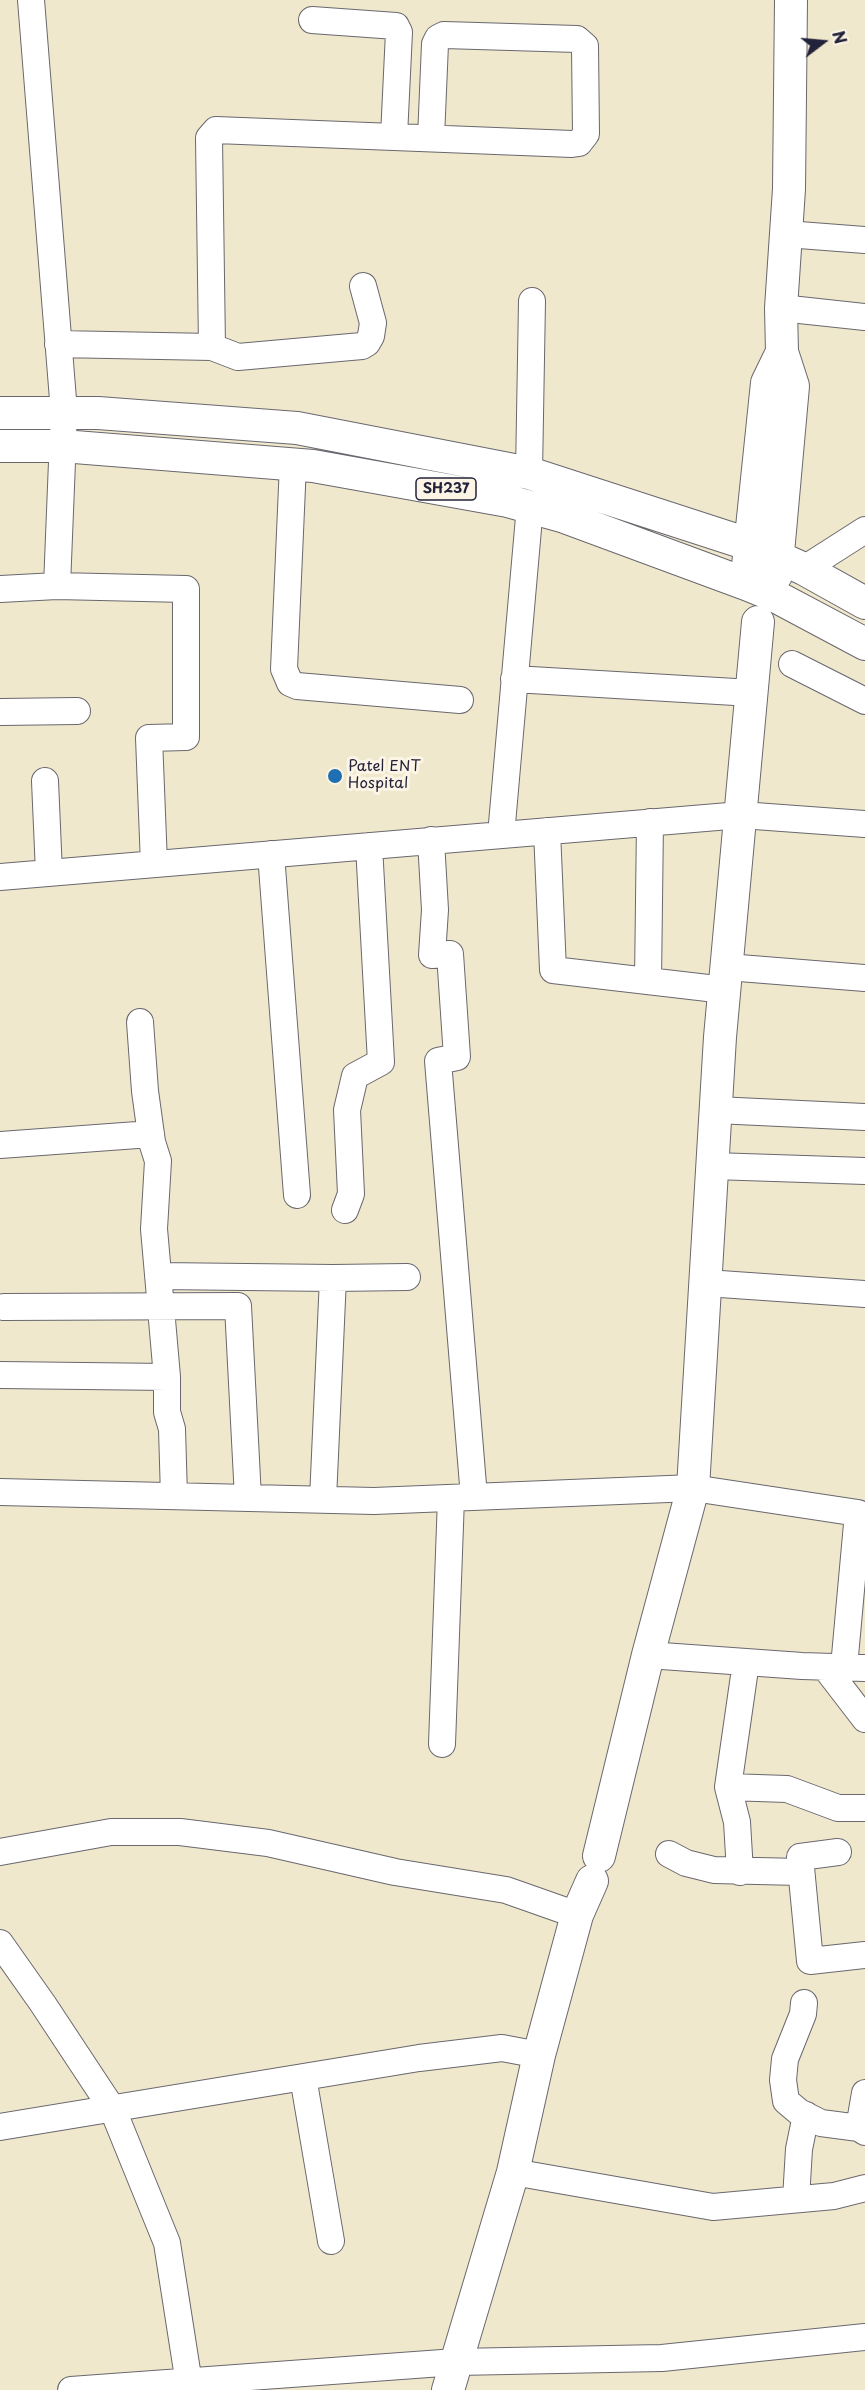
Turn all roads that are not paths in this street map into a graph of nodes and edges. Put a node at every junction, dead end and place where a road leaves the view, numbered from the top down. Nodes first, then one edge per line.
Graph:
1 (31, 0) edge
2 (791, 0) edge
3 (312, 20) dead end
4 (394, 136) junction
5 (431, 138) junction
6 (786, 234) junction
7 (865, 240) edge
8 (363, 286) dead end
9 (532, 301) dead end
10 (781, 308) junction
11 (865, 317) edge
12 (58, 344) junction
13 (213, 347) junction
14 (64, 412) junction
15 (0, 413) edge
16 (0, 446) edge
17 (62, 446) junction
18 (293, 464) junction
19 (529, 473) junction
20 (530, 506) junction
21 (865, 530) edge
22 (777, 557) junction
23 (57, 586) junction
24 (0, 589) edge
25 (760, 590) junction
26 (865, 603) edge
27 (758, 622) joint
28 (865, 644) edge
29 (792, 664) dead end
30 (514, 679) junction
31 (752, 693) junction
32 (460, 700) dead end
33 (865, 701) edge
34 (77, 711) dead end
35 (0, 712) edge
36 (45, 781) dead end
37 (741, 815) junction
38 (650, 822) junction
39 (865, 824) edge
40 (547, 831) junction
41 (501, 835) junction
42 (431, 840) junction
43 (369, 846) junction
44 (271, 854) junction
45 (154, 864) junction
46 (49, 873) junction
47 (0, 877) edge
48 (726, 978) junction
49 (865, 978) edge
50 (648, 981) junction
51 (140, 1022) dead end
52 (716, 1110) junction
53 (865, 1117) edge
54 (152, 1134) junction
55 (0, 1145) edge
56 (713, 1166) junction
57 (865, 1171) edge
58 (297, 1195) dead end
59 (345, 1210) dead end
60 (159, 1275) junction
61 (407, 1276) dead end
62 (333, 1278) junction
63 (706, 1283) junction
64 (865, 1294) edge
65 (161, 1306) junction
66 (4, 1307) dead end
67 (0, 1375) edge
68 (167, 1377) junction
69 (693, 1488) junction
70 (0, 1492) edge
71 (174, 1496) junction
72 (462, 1497) junction
73 (248, 1498) junction
74 (323, 1499) junction
75 (648, 1655) junction
76 (746, 1662) junction
77 (845, 1667) edge
78 (865, 1719) edge
79 (442, 1744) dead end
80 (728, 1787) junction
81 (865, 1808) edge
82 (0, 1852) edge
83 (838, 1852) dead end
84 (669, 1854) dead end
85 (740, 1872) junction
86 (801, 1872) junction
87 (577, 1915) junction
88 (0, 1943) edge
89 (865, 1955) edge
90 (804, 2003) dead end
91 (539, 2055) junction
92 (303, 2077) junction
93 (865, 2093) edge
94 (113, 2110) junction
95 (806, 2115) junction
96 (0, 2127) edge
97 (862, 2130) edge
98 (513, 2172) junction
99 (865, 2188) edge
100 (796, 2199) junction
101 (331, 2241) dead end
102 (865, 2337) edge
103 (452, 2376) edge
104 (190, 2386) edge
105 (71, 2390) edge

1 - 12 street
2 - 6 main road
3 - 4 street
4 - 5 street
4 - 13 street
5 - 5 street
6 - 7 street
6 - 10 main road
8 - 13 street
9 - 19 street
10 - 11 street
10 - 22 main road
12 - 13 street
12 - 14 street
14 - 15 main road, SH237
14 - 17 street
14 - 19 main road, SH237
16 - 17 main road, SH237
17 - 18 main road, SH237
17 - 23 street
18 - 20 main road, SH237
18 - 32 street
19 - 22 main road, SH237
20 - 25 main road, SH237
20 - 30 street
21 - 22 street
22 - 25 main road
22 - 26 main road, SH237
23 - 24 street
23 - 45 street
25 - 27 street
25 - 28 main road, SH237
27 - 31 main road
29 - 33 street
30 - 31 street
30 - 41 street
31 - 37 main road
34 - 35 street
36 - 46 street
37 - 38 street
37 - 39 street
37 - 48 main road
38 - 40 street
38 - 50 street
40 - 41 street
40 - 50 street
41 - 42 street
42 - 43 street
42 - 72 street
43 - 44 street
43 - 59 street
44 - 45 street
44 - 58 street
45 - 46 street
46 - 47 street
48 - 49 street
48 - 50 street
48 - 52 main road
51 - 54 street
52 - 53 street
52 - 56 main road
54 - 55 street
54 - 60 street
56 - 57 street
56 - 63 main road
60 - 62 street
60 - 65 street
61 - 62 street
62 - 74 street
63 - 64 street
63 - 69 main road
65 - 66 street
65 - 68 street
65 - 73 street
67 - 68 street
68 - 71 street
69 - 72 street
69 - 75 main road
69 - 77 street
70 - 71 street
71 - 73 street
72 - 74 street
72 - 79 street
73 - 74 street
75 - 76 street
75 - 87 main road
76 - 77 street
76 - 80 street
77 - 78 street
80 - 81 street
80 - 85 street
82 - 87 street
83 - 86 street
84 - 85 street
85 - 86 street
86 - 89 street
87 - 91 main road
88 - 94 street
90 - 95 street
91 - 92 street
91 - 98 main road
92 - 94 street
92 - 101 street
93 - 97 street
94 - 96 street
94 - 104 street
95 - 97 street
95 - 100 street
98 - 100 street
98 - 103 main road
99 - 100 street
102 - 103 street
103 - 104 street
104 - 105 street

